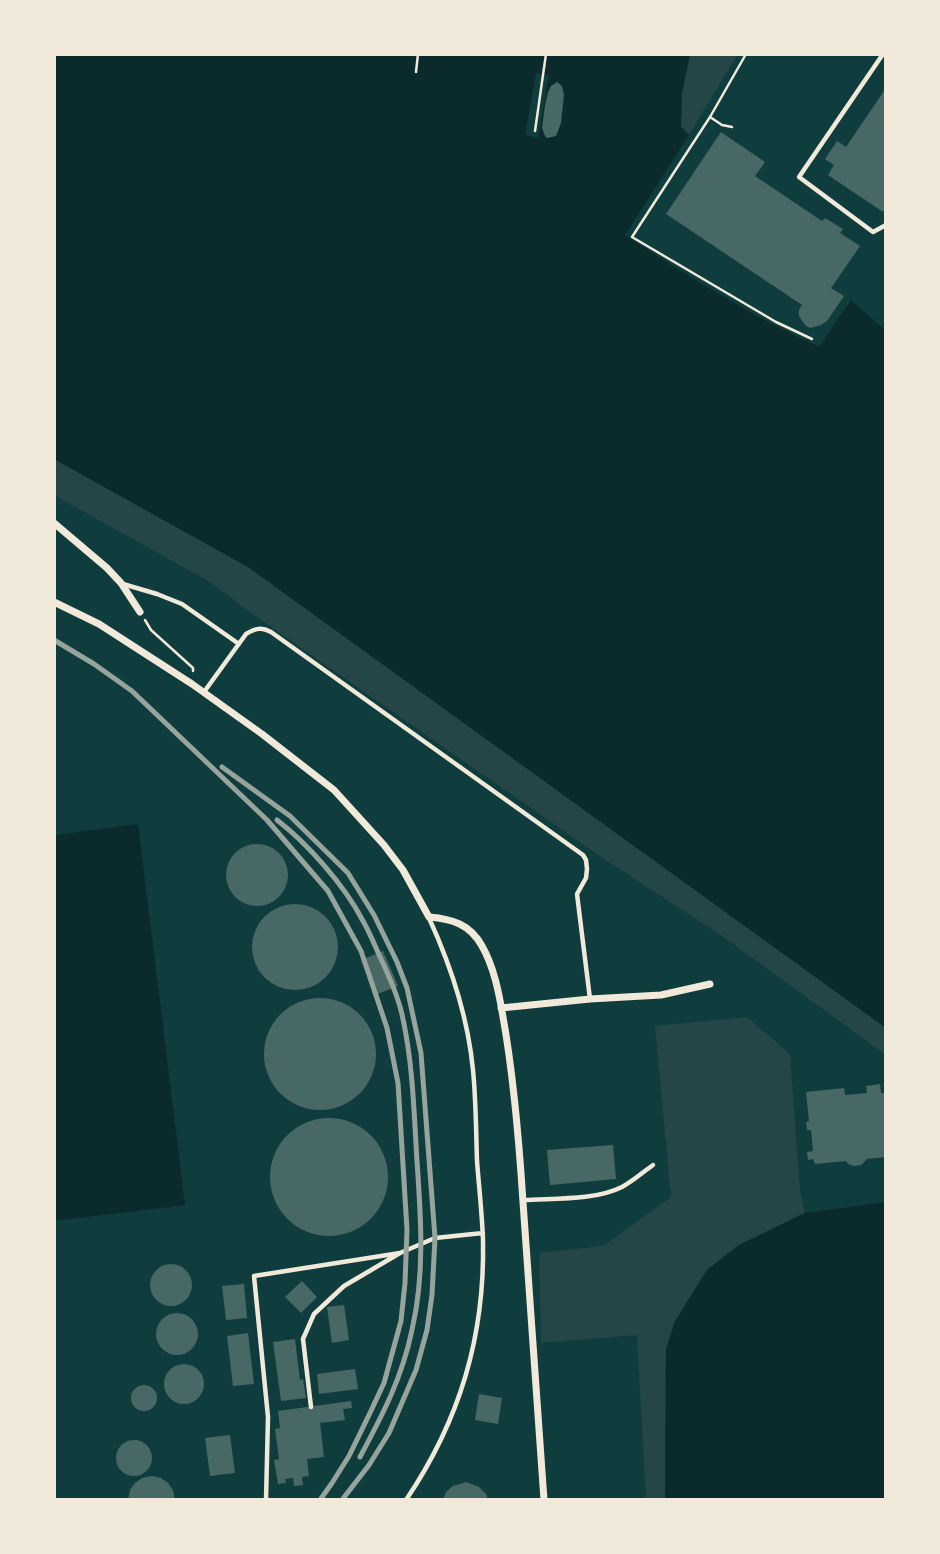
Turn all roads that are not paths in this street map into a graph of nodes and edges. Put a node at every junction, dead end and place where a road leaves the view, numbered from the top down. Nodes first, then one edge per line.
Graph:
1 (883, 54) edge
2 (886, 225) edge
3 (54, 523) edge
4 (121, 583) junction
5 (54, 602) edge
6 (140, 612) road end
7 (239, 644) junction
8 (204, 692) junction
9 (429, 918) junction
10 (710, 984) dead end
11 (590, 999) junction
12 (501, 1008) junction
13 (653, 1164) dead end
14 (523, 1200) junction
15 (483, 1233) junction
16 (400, 1253) junction
17 (311, 1407) dead end
18 (266, 1500) edge
19 (406, 1500) edge
20 (544, 1500) edge

1 - 2 lane
3 - 4 street
4 - 6 street
4 - 7 lane
5 - 8 street
7 - 8 lane
7 - 11 lane
8 - 9 street
9 - 12 street
9 - 15 lane
10 - 11 street
11 - 12 street
12 - 14 street
13 - 14 lane
14 - 20 street
15 - 16 lane
15 - 19 lane
16 - 17 lane
16 - 18 lane

